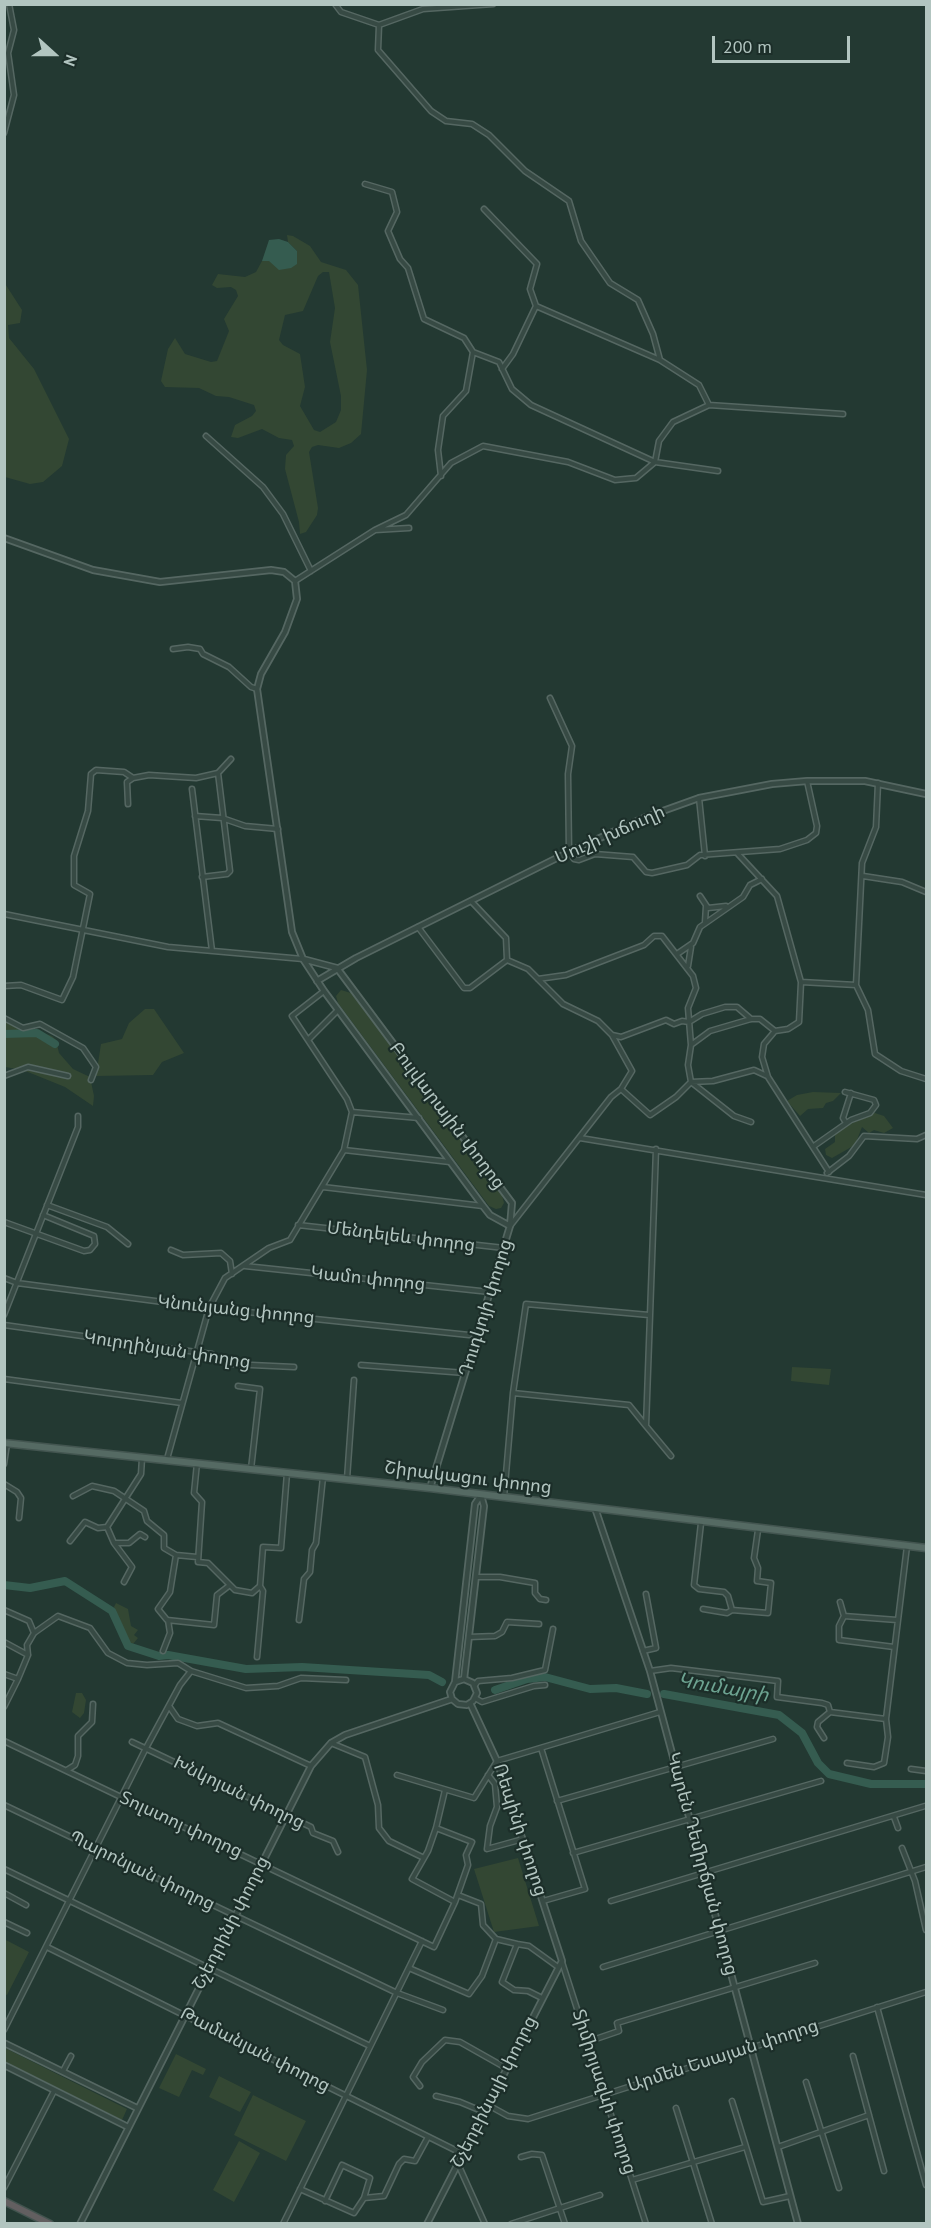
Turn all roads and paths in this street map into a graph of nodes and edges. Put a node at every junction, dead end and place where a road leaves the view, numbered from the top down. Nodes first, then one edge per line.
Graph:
1 (9, 4) edge
2 (335, 4) edge
3 (493, 4) edge
4 (379, 24) junction
5 (4, 133) edge
6 (365, 184) dead end
7 (484, 208) dead end
8 (536, 306) junction
9 (473, 352) junction
10 (660, 360) junction
11 (502, 369) junction
12 (709, 405) junction
13 (843, 414) dead end
14 (206, 436) dead end
15 (655, 462) junction
16 (718, 471) dead end
17 (441, 476) junction
18 (409, 528) dead end
19 (375, 530) junction
20 (4, 538) edge
21 (310, 571) junction
22 (295, 581) junction
23 (173, 649) dead end
24 (257, 689) junction
25 (550, 698) dead end
26 (231, 759) dead end
27 (218, 773) junction
28 (133, 777) junction
29 (807, 781) junction
30 (878, 783) junction
31 (192, 789) dead end
32 (927, 794) edge
33 (699, 798) junction
34 (128, 804) dead end
35 (195, 816) junction
36 (222, 818) junction
37 (279, 829) junction
38 (569, 852) junction
39 (738, 854) junction
40 (705, 856) junction
41 (863, 876) junction
42 (202, 877) junction
43 (762, 879) junction
44 (927, 891) edge
45 (700, 896) dead end
46 (471, 901) junction
47 (705, 905) junction
48 (727, 906) junction
49 (4, 914) edge
50 (705, 923) junction
51 (418, 927) junction
52 (84, 931) junction
53 (693, 943) junction
54 (212, 951) junction
55 (677, 954) junction
56 (303, 959) junction
57 (507, 960) junction
58 (337, 968) junction
59 (689, 969) junction
60 (538, 979) junction
61 (317, 981) junction
62 (801, 982) junction
63 (856, 985) junction
64 (4, 986) edge
65 (324, 991) junction
66 (338, 1010) junction
67 (4, 1018) edge
68 (751, 1019) junction
69 (690, 1022) junction
70 (775, 1031) junction
71 (612, 1035) junction
72 (308, 1040) junction
73 (691, 1045) junction
74 (4, 1076) edge
75 (68, 1076) dead end
76 (768, 1077) junction
77 (927, 1079) edge
78 (91, 1080) dead end
79 (691, 1082) junction
80 (621, 1089) junction
81 (845, 1092) dead end
82 (851, 1093) junction
83 (352, 1112) junction
84 (78, 1116) dead end
85 (420, 1118) junction
86 (751, 1122) dead end
87 (846, 1124) junction
88 (927, 1135) edge
89 (580, 1138) junction
90 (813, 1146) junction
91 (656, 1149) junction
92 (344, 1150) junction
93 (452, 1162) junction
94 (829, 1172) junction
95 (824, 1176) junction
96 (323, 1187) junction
97 (927, 1195) edge
98 (47, 1205) junction
99 (483, 1206) junction
100 (43, 1215) junction
101 (4, 1222) edge
102 (298, 1225) junction
103 (510, 1226) junction
104 (36, 1233) junction
105 (128, 1244) dead end
106 (504, 1248) junction
107 (171, 1250) dead end
108 (245, 1266) junction
109 (232, 1274) junction
110 (4, 1278) edge
111 (17, 1283) junction
112 (491, 1292) junction
113 (209, 1308) junction
114 (4, 1315) edge
115 (649, 1315) junction
116 (4, 1325) edge
117 (469, 1335) dead end
118 (196, 1352) junction
119 (361, 1365) dead end
120 (294, 1367) dead end
121 (466, 1373) junction
122 (4, 1379) edge
123 (354, 1380) dead end
124 (238, 1386) dead end
125 (513, 1393) junction
126 (182, 1402) junction
127 (646, 1426) junction
128 (6, 1444) edge
129 (671, 1456) dead end
130 (142, 1457) junction
131 (167, 1459) junction
132 (197, 1463) junction
133 (4, 1464) edge
134 (251, 1469) junction
135 (287, 1473) junction
136 (323, 1477) junction
137 (347, 1479) junction
138 (4, 1484) edge
139 (430, 1488) junction
140 (481, 1495) junction
141 (73, 1496) dead end
142 (504, 1497) junction
143 (125, 1499) junction
144 (595, 1509) junction
145 (19, 1518) dead end
146 (701, 1523) junction
147 (107, 1527) junction
148 (759, 1530) junction
149 (145, 1537) dead end
150 (70, 1541) dead end
151 (114, 1544) junction
152 (907, 1546) junction
153 (927, 1548) edge
154 (176, 1554) junction
155 (197, 1557) junction
156 (468, 1558) junction
157 (478, 1559) junction
158 (476, 1576) junction
159 (124, 1582) dead end
160 (230, 1585) junction
161 (260, 1586) junction
162 (646, 1594) dead end
163 (546, 1600) dead end
164 (840, 1602) dead end
165 (704, 1609) dead end
166 (4, 1610) edge
167 (732, 1610) junction
168 (844, 1616) junction
169 (167, 1620) junction
170 (299, 1620) dead end
171 (897, 1620) junction
172 (538, 1624) dead end
173 (553, 1629) dead end
174 (34, 1633) junction
175 (469, 1637) junction
176 (4, 1642) edge
177 (894, 1647) junction
178 (164, 1651) dead end
179 (643, 1651) junction
180 (28, 1655) junction
181 (257, 1657) dead end
182 (191, 1671) junction
183 (650, 1671) junction
184 (4, 1674) edge
185 (464, 1679) junction
186 (18, 1680) junction
187 (346, 1680) dead end
188 (455, 1682) junction
189 (475, 1685) junction
190 (544, 1685) dead end
191 (475, 1698) junction
192 (452, 1699) junction
193 (470, 1703) junction
194 (93, 1704) dead end
195 (169, 1706) junction
196 (4, 1707) edge
197 (660, 1712) junction
198 (830, 1712) junction
199 (886, 1719) junction
200 (773, 1738) dead end
201 (824, 1738) dead end
202 (4, 1741) edge
203 (132, 1742) dead end
204 (331, 1743) junction
205 (146, 1748) junction
206 (541, 1748) junction
207 (497, 1761) junction
208 (847, 1763) dead end
209 (311, 1766) junction
210 (675, 1766) junction
211 (911, 1769) dead end
212 (67, 1770) junction
213 (927, 1772) edge
214 (397, 1775) dead end
215 (488, 1775) junction
216 (822, 1781) dead end
217 (445, 1790) junction
218 (122, 1797) junction
219 (557, 1801) junction
220 (4, 1805) edge
221 (925, 1806) dead end
222 (286, 1815) junction
223 (894, 1817) junction
224 (689, 1819) junction
225 (436, 1828) junction
226 (898, 1828) dead end
227 (524, 1839) junction
228 (96, 1848) junction
229 (902, 1848) dead end
230 (338, 1852) dead end
231 (573, 1853) junction
232 (424, 1858) junction
233 (261, 1862) junction
234 (927, 1867) edge
235 (4, 1869) edge
236 (910, 1872) junction
237 (704, 1873) junction
238 (4, 1893) edge
239 (458, 1895) junction
240 (70, 1901) junction
241 (543, 1901) junction
242 (610, 1901) dead end
243 (455, 1902) junction
244 (26, 1905) dead end
245 (234, 1916) junction
246 (4, 1922) edge
247 (926, 1928) edge
248 (720, 1932) junction
249 (27, 1933) dead end
250 (496, 1939) junction
251 (422, 1941) junction
252 (517, 1944) junction
253 (47, 1947) junction
254 (562, 1961) junction
255 (815, 1963) dead end
256 (558, 1967) junction
257 (409, 1968) junction
258 (603, 1968) dead end
259 (207, 1969) junction
260 (735, 1986) junction
261 (927, 1992) edge
262 (397, 1993) junction
263 (542, 1998) junction
264 (877, 2007) junction
265 (443, 2010) dead end
266 (184, 2015) junction
267 (4, 2030) edge
268 (587, 2042) junction
269 (4, 2043) edge
270 (370, 2046) junction
271 (752, 2046) junction
272 (71, 2056) dead end
273 (853, 2056) dead end
274 (4, 2065) edge
275 (506, 2068) junction
276 (63, 2071) junction
277 (806, 2082) dead end
278 (420, 2086) dead end
279 (54, 2091) junction
280 (604, 2094) junction
281 (346, 2096) junction
282 (436, 2096) dead end
283 (732, 2101) dead end
284 (487, 2105) junction
285 (138, 2108) junction
286 (676, 2108) dead end
287 (484, 2112) junction
288 (869, 2115) junction
289 (128, 2127) junction
290 (821, 2132) junction
291 (428, 2137) junction
292 (745, 2147) junction
293 (778, 2147) junction
294 (463, 2154) junction
295 (521, 2157) dead end
296 (693, 2162) junction
297 (458, 2164) junction
298 (884, 2171) dead end
299 (632, 2180) junction
300 (927, 2185) edge
301 (4, 2188) edge
302 (839, 2188) dead end
303 (300, 2189) junction
304 (600, 2195) dead end
305 (790, 2196) junction
306 (364, 2199) junction
307 (4, 2201) edge
308 (325, 2201) junction
309 (560, 2208) junction
310 (50, 2223) edge
311 (81, 2223) edge
312 (283, 2223) edge
313 (427, 2223) edge
314 (485, 2223) edge
315 (513, 2223) edge
316 (565, 2223) edge
317 (646, 2223) edge
318 (712, 2223) edge
319 (798, 2223) edge

1 - 5 street
2 - 4 street
3 - 4 street
4 - 10 street
6 - 9 street
7 - 8 street
8 - 10 street
8 - 11 street
9 - 11 street
9 - 17 street
10 - 12 street
11 - 15 street
12 - 13 street
12 - 15 street
14 - 21 street
15 - 16 street
15 - 17 street
17 - 19 street
18 - 19 street
19 - 21 street
20 - 22 street
21 - 22 street
22 - 24 street
23 - 24 street
24 - 37 street, Բուլվարային փողոց
25 - 38 street
26 - 27 street
27 - 28 street
27 - 36 street
28 - 34 street
28 - 52 street
29 - 30 street, Մուշի խճուղի
29 - 33 street, Մուշի խճուղի
29 - 39 street
30 - 32 street, Մուշի խճուղի
30 - 41 street
31 - 35 street
33 - 38 street, Մուշի խճուղի
33 - 40 street
35 - 36 street
35 - 42 street
36 - 37 street
36 - 42 street
37 - 56 street, Բուլվարային փողոց
38 - 40 street
38 - 46 street, Մուշի խճուղի
39 - 40 street
39 - 43 street
41 - 44 street
41 - 63 street
42 - 54 street
43 - 48 street
43 - 62 street
45 - 47 street
46 - 51 street, Մուշի խճուղի
46 - 57 street
47 - 48 street
47 - 50 street
48 - 50 street
49 - 52 street
50 - 53 street
51 - 57 street
51 - 58 street, Մուշի խճուղի
52 - 54 street
52 - 64 street
53 - 55 street
53 - 59 street
54 - 56 street
55 - 59 street
55 - 60 street
56 - 58 street
56 - 61 street, Բուլվարային փողոց
57 - 60 street
58 - 61 street, Մուշի խճուղի
58 - 103 street, Բուլվարային փողոց
59 - 69 street
60 - 71 street
61 - 65 street, Բուլվարային փողոց
62 - 63 street
62 - 70 street
63 - 77 street
65 - 66 street, Բուլվարային փողոց
65 - 72 street
66 - 72 street
66 - 85 street, Բուլվարային փողոց
67 - 78 street
68 - 69 street
68 - 70 street
68 - 73 street
69 - 71 street
69 - 73 street
70 - 76 street
71 - 80 street
72 - 83 street
73 - 79 street
74 - 75 street
76 - 79 street
76 - 90 street
79 - 80 street
79 - 86 street
80 - 89 street, Դուդկոյի փողոց
81 - 82 street
82 - 87 street
82 - 87 street
83 - 85 street
83 - 92 street
84 - 98 street
85 - 93 street, Բուլվարային փողոց
87 - 90 street
88 - 94 street
89 - 91 street
89 - 103 street, Դուդկոյի փողոց
90 - 94 street
91 - 95 street
91 - 115 street
92 - 93 street
92 - 96 street
93 - 99 street, Բուլվարային փողոց
94 - 95 street
95 - 97 street
96 - 99 street
96 - 102 street
98 - 100 street
98 - 105 street
99 - 103 street, Բուլվարային փողոց
100 - 104 street
100 - 104 street
101 - 104 street
102 - 106 street, Մենդելեև փողոց
102 - 108 street
103 - 106 street, Դուդկոյի փողոց
104 - 111 street
106 - 112 street, Դուդկոյի փողոց
107 - 109 street
108 - 109 street
108 - 112 street, Կամո փողոց
109 - 113 street
110 - 111 street, Կնունյանց փողոց
111 - 113 street, Կնունյանց փողոց
111 - 114 street
112 - 121 street, Դուդկոյի փողոց
113 - 117 street, Կնունյանց փողոց
113 - 118 street
115 - 125 street
115 - 127 street
116 - 118 street, Կուրղինյան փողոց
118 - 120 street, Կուրղինյան փողոց
118 - 126 street
119 - 121 street
121 - 139 street, Դուդկոյի փողոց
122 - 126 street
123 - 137 street
124 - 134 street
125 - 127 street
125 - 142 street
126 - 131 street
127 - 129 street
128 - 130 main road, Շիրակացու փողոց
128 - 133 street
130 - 131 main road, Շիրակացու փողոց
130 - 143 street
131 - 132 main road, Շիրակացու փողոց
132 - 134 main road, Շիրակացու փողոց
132 - 155 street
134 - 135 main road, Շիրակացու փողոց
135 - 136 main road, Շիրակացու փողոց
135 - 161 street
136 - 137 main road, Շիրակացու փողոց
136 - 170 street
137 - 139 main road, Շիրակացու փողոց
138 - 145 street
139 - 140 main road, Շիրակացու փողոց
140 - 142 main road, Շիրակացու փողոց
140 - 156 street
140 - 157 street
141 - 143 street
142 - 144 main road, Շիրակացու փողոց
143 - 147 street
143 - 154 street
144 - 146 main road, Շիրակացու փողոց
144 - 179 street, Կարեն Դեմիրճյան փողոց
146 - 148 main road, Շիրակացու փողոց
146 - 167 street
147 - 150 street
147 - 151 street
148 - 152 main road, Շիրակացու փողոց
148 - 167 street
149 - 151 street
151 - 159 street
152 - 153 main road, Շիրակացու փողոց
152 - 171 street
154 - 155 street
154 - 169 street
155 - 160 street
156 - 157 street
156 - 188 street
157 - 158 street
158 - 163 street
158 - 175 street
160 - 161 street
160 - 169 street
161 - 181 street
162 - 179 street
164 - 168 street
165 - 167 street
166 - 174 street
168 - 171 street
168 - 177 street
169 - 178 street
171 - 177 street
172 - 175 street
173 - 189 street
174 - 180 street
174 - 182 street
175 - 185 street
176 - 180 street
177 - 199 street
179 - 183 street, Կարեն Դեմիրճյան փողոց
180 - 186 street
182 - 187 street
182 - 195 street
183 - 197 street, Կարեն Դեմիրճյան փողոց
183 - 198 street
184 - 186 street
185 - 188 street
185 - 189 street
186 - 196 street
188 - 192 street
189 - 191 street
190 - 191 street
191 - 193 street
192 - 193 street
192 - 204 street, Շչեդրինի փողոց
193 - 207 street, Ռեպինի փողոց
194 - 212 street
195 - 205 street
195 - 209 street
197 - 206 street
197 - 210 street, Կարեն Դեմիրճյան փողոց
198 - 199 street
198 - 201 street
199 - 208 street
200 - 210 street
202 - 212 street, Տոլստոյ փողոց
203 - 205 street, Խնկոյան փողոց
204 - 209 street, Շչեդրինի փողոց
204 - 232 street
205 - 218 street
205 - 222 street, Խնկոյան փողոց
206 - 207 street
206 - 219 street
207 - 215 street
207 - 227 street, Ռեպինի փողոց
209 - 222 street, Շչեդրինի փողոց
210 - 219 street
210 - 224 street, Կարեն Դեմիրճյան փողոց
211 - 213 street
212 - 218 street, Տոլստոյ փողոց
214 - 217 street
215 - 217 street
215 - 227 street
216 - 224 street
217 - 225 street
218 - 228 street
218 - 233 street, Տոլստոյ փողոց
219 - 231 street
220 - 228 street, Պարոնյան փողոց
221 - 223 street
222 - 230 street, Խնկոյան փողոց
222 - 233 street, Շչեդրինի փողոց
223 - 226 street
223 - 237 street
224 - 231 street
224 - 237 street, Կարեն Դեմիրճյան փողոց
225 - 232 street
225 - 239 street
227 - 241 street, Ռեպինի փողոց
228 - 240 street
228 - 245 street, Պարոնյան փողոց
229 - 236 street
231 - 241 street
232 - 243 street
233 - 245 street, Շչեդրինի փողոց
233 - 251 street, Տոլստոյ փողոց
234 - 236 street
235 - 240 street
236 - 247 street
236 - 248 street
237 - 242 street
237 - 248 street, Կարեն Դեմիրճյան փողոց
238 - 244 street
239 - 243 street
239 - 250 street
240 - 253 street
240 - 259 street
241 - 254 street, Ռեպինի փողոց
243 - 251 street
245 - 259 street, Շչեդրինի փողոց
245 - 262 street, Պարոնյան փողոց
246 - 249 street
248 - 258 street
248 - 260 street, Կարեն Դեմիրճյան փողոց
250 - 252 street
250 - 257 street
251 - 257 street
252 - 256 street
252 - 263 street
253 - 266 street, Թամանյան փողոց
253 - 267 street
254 - 256 street, Շչերբինայի փողոց
254 - 268 street, Տիմիրյազևի փողոց
255 - 260 street
256 - 263 street, Շչերբինայի փողոց
257 - 262 street
259 - 266 street, Շչեդրինի փողոց
259 - 270 street
260 - 268 street
260 - 271 street, Կարեն Դեմիրճյան փողոց
261 - 264 street, Արմեն Եսայան փողոց
262 - 265 street, Պարոնյան փողոց
262 - 270 street
263 - 275 street, Շչերբինայի փողոց
264 - 271 street, Արմեն Եսայան փողոց
264 - 300 street
266 - 281 street, Թամանյան փողոց
266 - 285 street, Շչեդրինի փողոց
268 - 280 street, Տիմիրյազևի փողոց
269 - 276 street
270 - 281 street
271 - 280 street, Արմեն Եսայան փողոց
271 - 293 street, Կարեն Դեմիրճյան փողոց
272 - 276 street
273 - 288 street
274 - 279 street
275 - 278 street
275 - 284 street, Շչերբինայի փողոց
276 - 285 street
277 - 290 street
279 - 289 street
279 - 301 street
280 - 284 street, Արմեն Եսայան փողոց
280 - 299 street, Տիմիրյազևի փողոց
281 - 291 street, Թամանյան փողոց
281 - 303 street
282 - 287 street
283 - 292 street
284 - 287 street, Շչերբինայի փողոց
285 - 289 street, Շչեդրինի փողոց
286 - 296 street
287 - 294 street, Շչերբինայի փողոց
288 - 290 street
288 - 298 street
289 - 311 street, Շչեդրինի փողոց
290 - 293 street
290 - 302 street
291 - 294 street, Թամանյան փողոց
291 - 306 street
292 - 296 street
292 - 305 street
293 - 305 street, Կարեն Դեմիրճյան փողոց
294 - 297 street, Շչերբինայի փողոց
295 - 309 street
296 - 299 street
296 - 318 street
297 - 313 street, Շչերբինայի փողոց
297 - 314 street
299 - 317 street, Տիմիրյազևի փողոց
303 - 308 street
303 - 312 street
304 - 309 street
305 - 319 street, Կարեն Դեմիրճյան փողոց
306 - 308 street
306 - 308 street
307 - 310 highway
309 - 315 street
309 - 316 street

